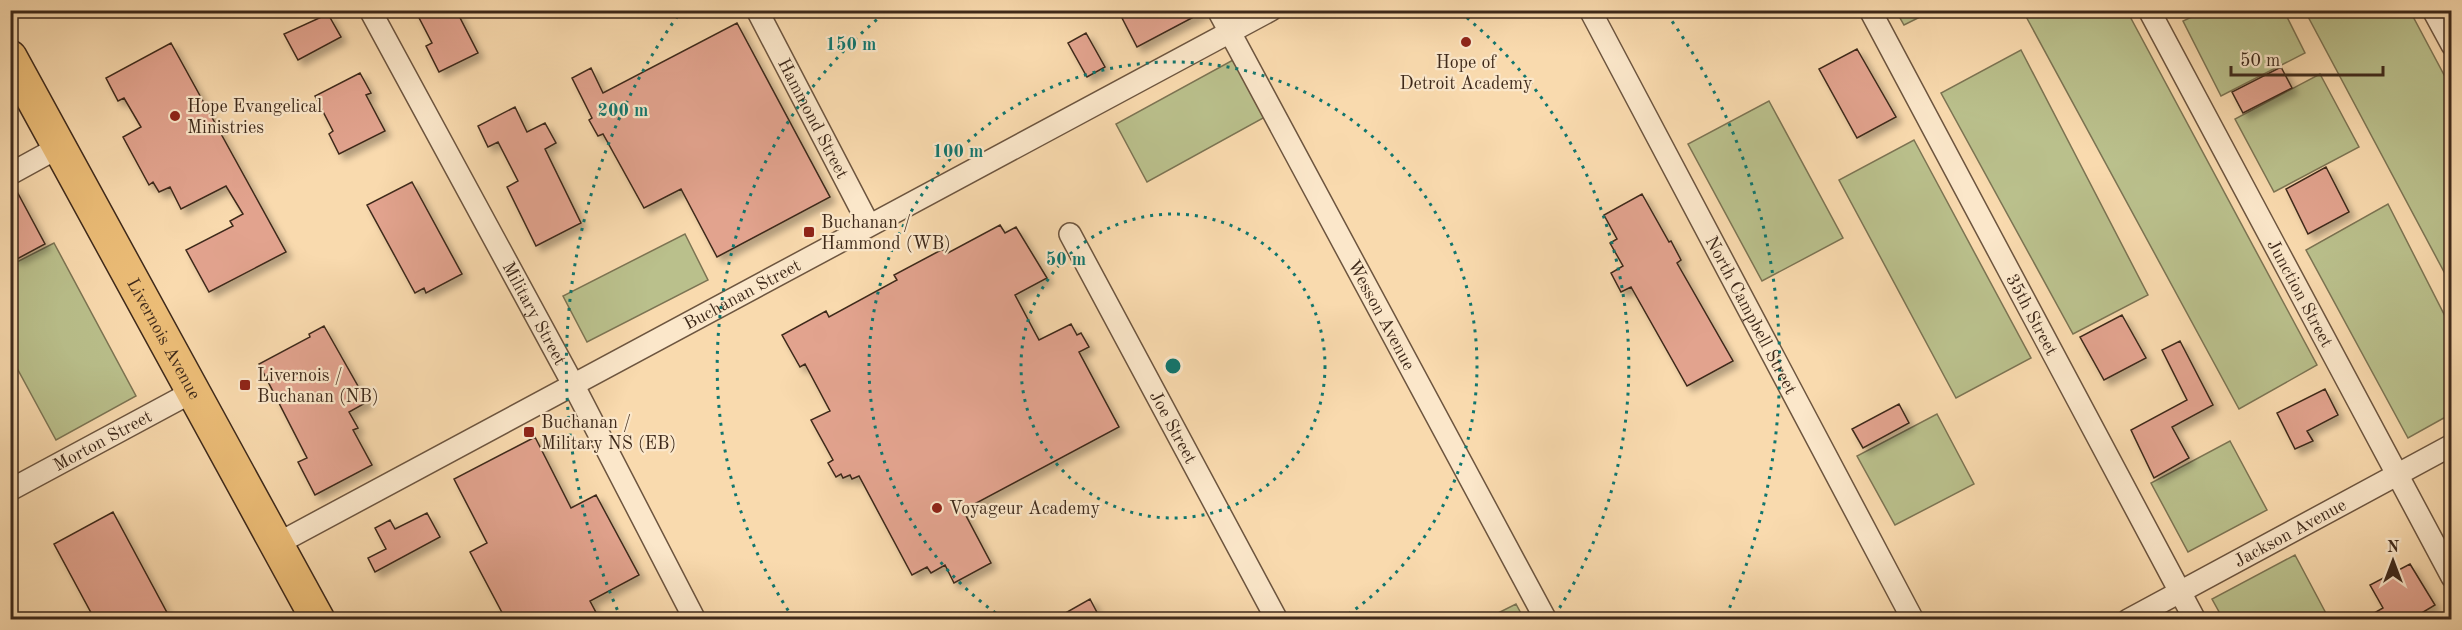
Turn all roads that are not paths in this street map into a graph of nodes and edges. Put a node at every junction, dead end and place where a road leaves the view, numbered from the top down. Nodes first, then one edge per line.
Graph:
1 (370, 10) edge
2 (757, 10) edge
3 (1218, 10) edge
4 (1271, 10) edge
5 (1590, 10) edge
6 (1870, 10) edge
7 (2149, 10) edge
8 (2433, 10) edge
9 (1230, 32) junction
10 (2451, 45) edge
11 (10, 57) edge
12 (62, 147) junction
13 (10, 174) edge
14 (870, 225) junction
15 (1071, 234) dead end
16 (574, 386) junction
17 (194, 391) junction
18 (2451, 445) edge
19 (2397, 475) junction
20 (10, 490) edge
21 (277, 544) junction
22 (2451, 577) edge
23 (2180, 591) junction
24 (318, 620) edge
25 (695, 620) edge
26 (1277, 620) edge
27 (1546, 620) edge
28 (1913, 620) edge
29 (2128, 620) edge
30 (2195, 620) edge

1 - 16 street, Military Street
2 - 14 street, Hammond Street
3 - 9 street, Wesson Avenue
4 - 9 street, Buchanan Street
5 - 28 street, North Campbell Street
6 - 23 street, 35th Street
7 - 19 street, Junction Street
8 - 10 street
9 - 14 street, Buchanan Street
9 - 27 street, Wesson Avenue
11 - 12 main road, Livernois Avenue
12 - 13 street
12 - 17 main road, Livernois Avenue
14 - 16 street, Buchanan Street
15 - 26 street, Joe Street
16 - 21 street, Buchanan Street
16 - 25 street, Military Street
17 - 20 street, Morton Street
17 - 21 main road, Livernois Avenue
18 - 19 street, Jackson Avenue
19 - 22 street, Junction Street
19 - 23 street, Jackson Avenue
21 - 24 main road, Livernois Avenue
23 - 29 street, Jackson Avenue
23 - 30 street, 35th Street

